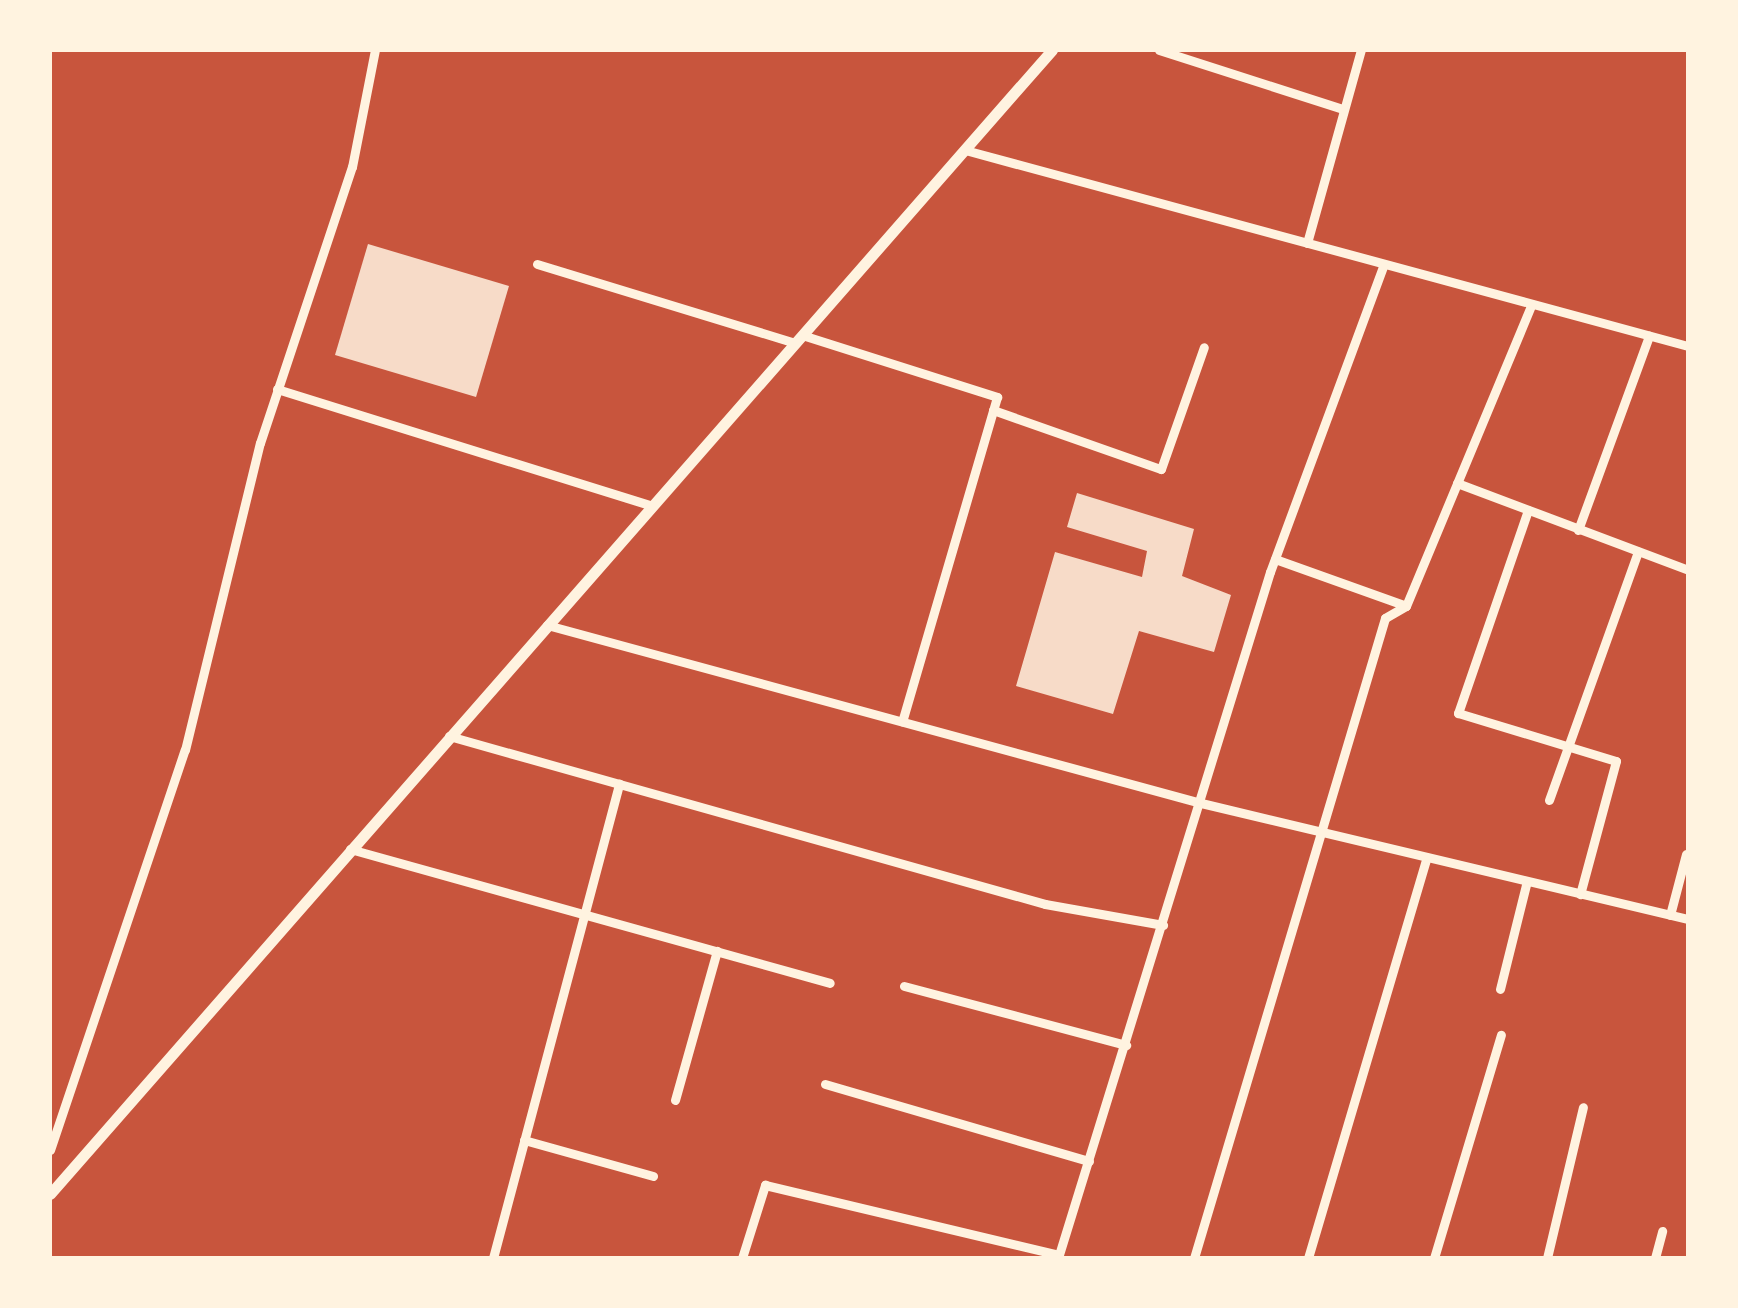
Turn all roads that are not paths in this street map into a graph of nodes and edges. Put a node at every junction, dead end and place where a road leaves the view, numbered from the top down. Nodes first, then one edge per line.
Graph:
1 (376, 50) edge
2 (1052, 50) edge
3 (1160, 50) edge
4 (1361, 50) edge
5 (1343, 109) junction
6 (965, 150) junction
7 (1307, 243) junction
8 (538, 264) dead end
9 (1384, 264) junction
10 (1532, 304) junction
11 (1649, 336) junction
12 (798, 339) junction
13 (1688, 346) edge
14 (1204, 347) dead end
15 (278, 389) junction
16 (993, 410) junction
17 (1457, 483) junction
18 (652, 506) junction
19 (1528, 510) junction
20 (1578, 530) junction
21 (1638, 552) junction
22 (1276, 559) junction
23 (1688, 570) edge
24 (1406, 606) junction
25 (547, 625) junction
26 (902, 722) junction
27 (449, 736) junction
28 (1570, 747) junction
29 (619, 783) junction
30 (1549, 800) dead end
31 (1201, 802) junction
32 (1323, 832) junction
33 (350, 849) junction
34 (1686, 854) edge
35 (1427, 857) junction
36 (1527, 881) junction
37 (1580, 894) junction
38 (585, 913) junction
39 (1670, 915) junction
40 (1688, 919) edge
41 (1163, 926) junction
42 (718, 951) junction
43 (830, 983) dead end
44 (904, 986) dead end
45 (1500, 989) dead end
46 (1501, 1035) dead end
47 (1126, 1044) junction
48 (825, 1084) dead end
49 (675, 1100) dead end
50 (1583, 1107) dead end
51 (524, 1140) junction
52 (50, 1150) edge
53 (1090, 1160) junction
54 (653, 1176) dead end
55 (50, 1194) edge
56 (1662, 1231) dead end
57 (1058, 1257) edge
58 (493, 1258) edge
59 (742, 1258) edge
60 (1194, 1258) edge
61 (1308, 1258) edge
62 (1434, 1258) edge
63 (1547, 1258) edge
64 (1655, 1258) edge

1 - 15 street
2 - 6 main road
3 - 5 street
4 - 5 street
5 - 7 street
6 - 7 street
6 - 12 main road
7 - 9 street
8 - 12 street
9 - 10 street
9 - 22 street
10 - 11 street
10 - 17 street
11 - 13 street
11 - 20 street
12 - 16 street
12 - 18 main road
14 - 16 street
15 - 18 street
15 - 52 street
16 - 26 street
17 - 19 street
17 - 24 street
18 - 25 main road
19 - 20 street
19 - 28 street
20 - 21 street
21 - 23 street
21 - 28 street
22 - 24 street
22 - 31 street
24 - 32 street
25 - 26 street
25 - 27 main road
26 - 31 street
27 - 29 street
27 - 33 main road
28 - 30 street
28 - 37 street
29 - 38 street
29 - 41 street
31 - 32 street
31 - 41 street
32 - 35 street
32 - 60 street
33 - 38 street
33 - 55 main road
34 - 39 street
35 - 36 street
35 - 61 street
36 - 37 street
36 - 45 street
37 - 39 street
38 - 42 street
38 - 51 street
39 - 40 street
41 - 47 street
42 - 43 street
42 - 49 street
44 - 47 street
46 - 62 street
47 - 53 street
48 - 53 street
50 - 63 street
51 - 54 street
51 - 58 street
53 - 57 street
56 - 64 street
57 - 59 street

